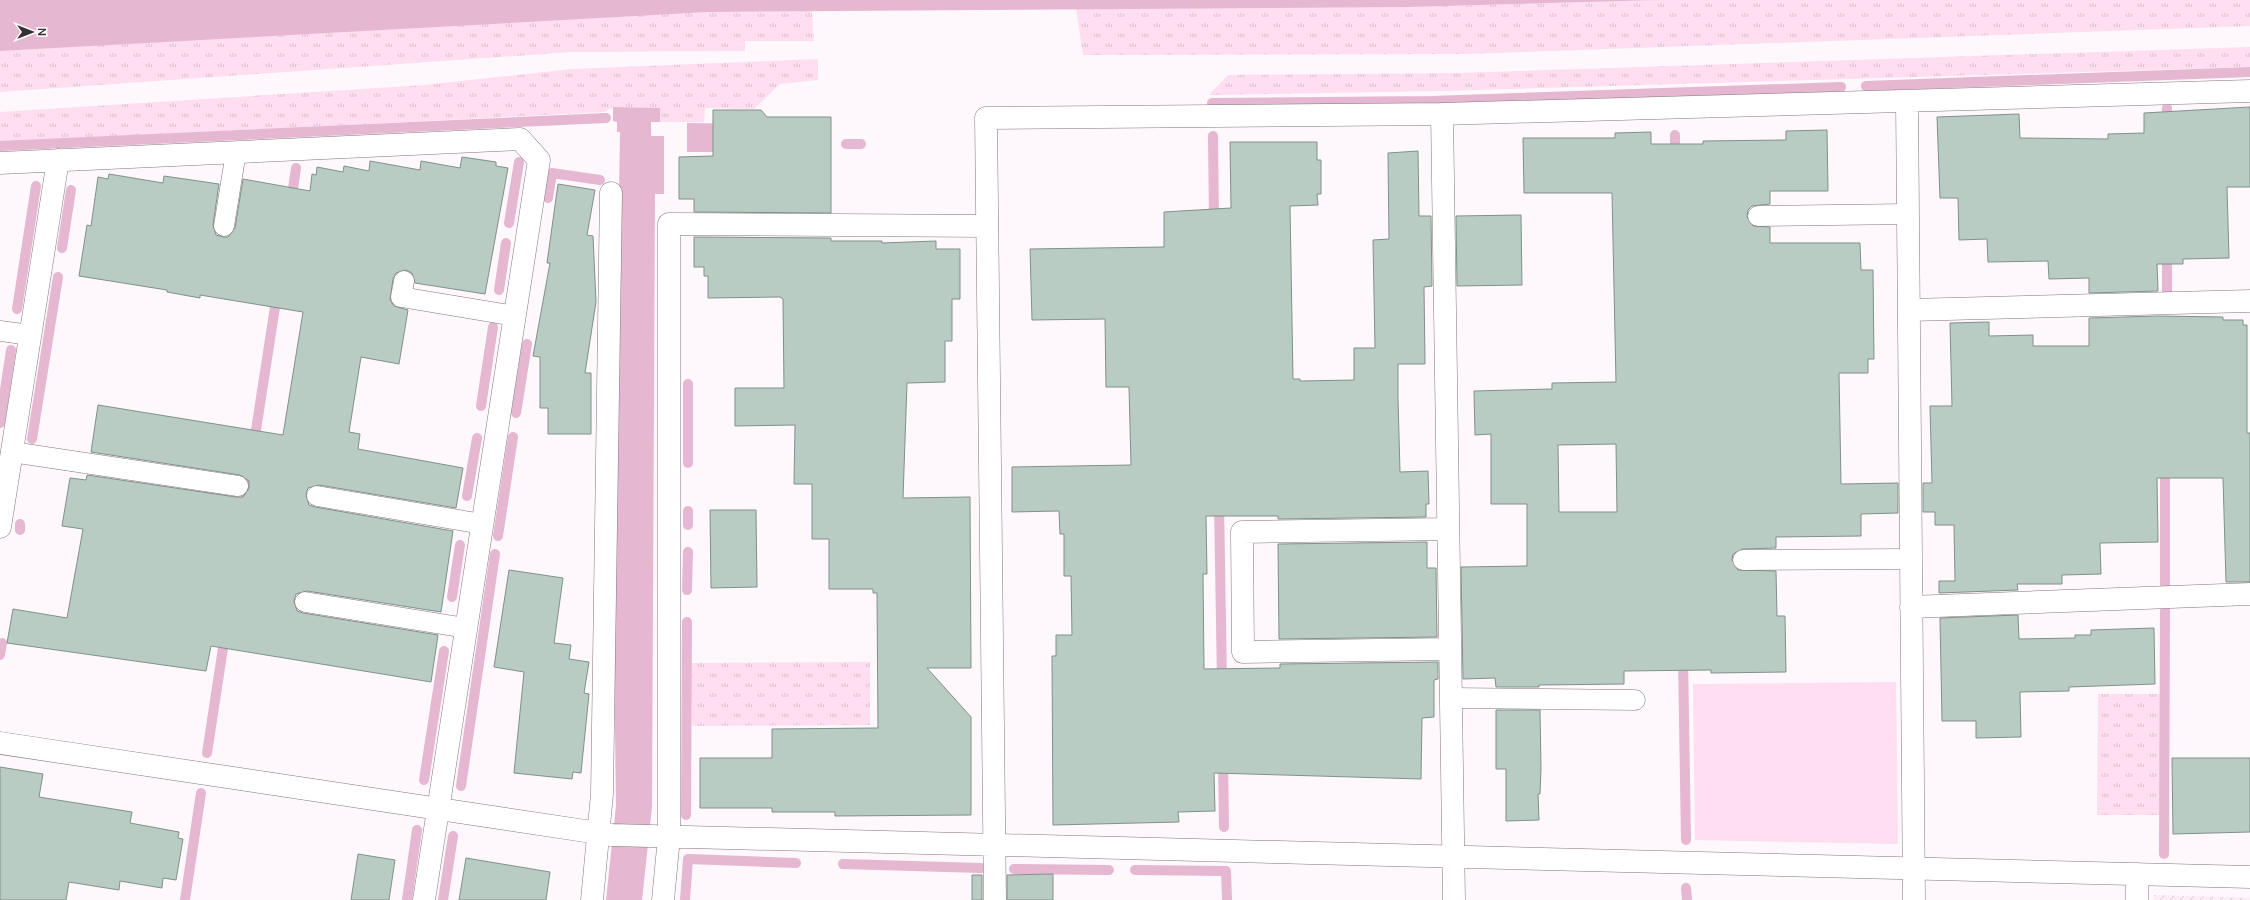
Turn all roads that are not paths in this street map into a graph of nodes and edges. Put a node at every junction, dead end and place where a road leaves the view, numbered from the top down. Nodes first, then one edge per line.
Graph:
1 (2250, 91) edge
2 (1907, 101) junction
3 (1442, 114) junction
4 (236, 152) junction
5 (58, 160) junction
6 (0, 163) edge
7 (611, 194) dead end
8 (1907, 214) junction
9 (1758, 216) dead end
10 (224, 226) dead end
11 (987, 226) junction
12 (404, 281) dead end
13 (2250, 301) edge
14 (1909, 310) junction
15 (514, 316) junction
16 (0, 331) edge
17 (30, 335) junction
18 (12, 452) junction
19 (238, 486) dead end
20 (316, 496) dead end
21 (482, 524) junction
22 (0, 527) edge
23 (1448, 528) junction
24 (1910, 559) junction
25 (1743, 560) dead end
26 (2250, 594) edge
27 (305, 602) dead end
28 (1911, 607) junction
29 (466, 628) junction
30 (1450, 649) junction
31 (1451, 698) junction
32 (1635, 700) dead end
33 (0, 743) edge
34 (438, 809) junction
35 (605, 834) junction
36 (660, 837) junction
37 (994, 845) junction
38 (1453, 857) junction
39 (1913, 868) junction
40 (2137, 874) junction
41 (2250, 877) edge
42 (424, 900) edge
43 (592, 900) edge
44 (663, 900) edge
45 (995, 900) edge
46 (1454, 900) edge
47 (1914, 900) edge
48 (2138, 900) edge

1 - 2 street
2 - 3 street
2 - 8 street
3 - 11 street
3 - 23 street
4 - 5 street
4 - 10 lane
4 - 15 street
5 - 6 street
5 - 17 street
7 - 35 street
8 - 9 lane
8 - 14 street
11 - 36 street
11 - 37 street
12 - 15 lane
13 - 14 street
14 - 24 street
15 - 21 street
16 - 17 lane
17 - 18 street
18 - 19 lane
18 - 22 street
20 - 21 lane
21 - 29 street
23 - 30 street
23 - 30 street
24 - 25 lane
24 - 28 street
26 - 28 street
27 - 29 lane
28 - 39 street
29 - 34 street
30 - 31 street
31 - 32 lane
31 - 38 street
33 - 34 street
34 - 35 street
34 - 42 street
35 - 36 street
35 - 43 street
36 - 37 street
36 - 44 street
37 - 38 street
37 - 45 street
38 - 39 street
38 - 46 street
39 - 40 street
39 - 47 street
40 - 41 street
40 - 48 street

